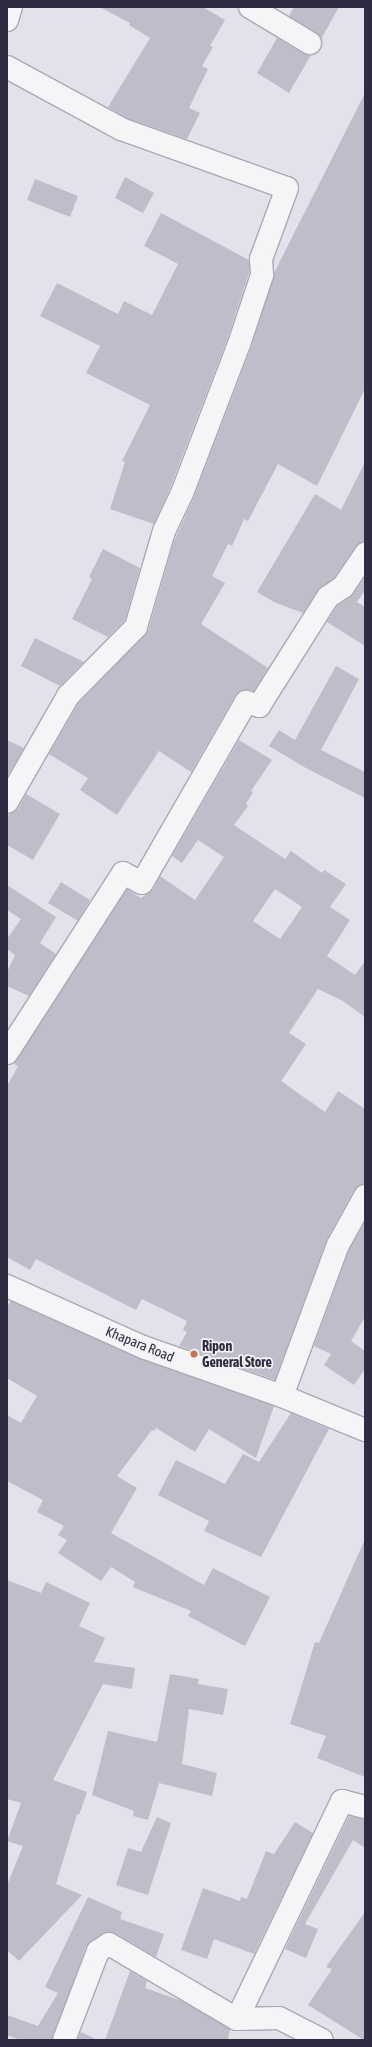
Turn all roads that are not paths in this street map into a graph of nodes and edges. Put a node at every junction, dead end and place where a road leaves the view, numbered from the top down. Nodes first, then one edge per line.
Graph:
1 (11, 7) edge
2 (250, 7) edge
3 (7, 20) edge
4 (310, 43) dead end
5 (7, 67) edge
6 (365, 554) edge
7 (7, 802) edge
8 (7, 1053) edge
9 (365, 1196) edge
10 (9, 1291) edge
11 (282, 1396) junction
12 (365, 1430) edge
13 (364, 1803) edge
14 (237, 2019) junction
15 (64, 2040) edge
16 (322, 2040) edge

1 - 3 street
2 - 4 street
5 - 7 street
6 - 8 street
9 - 11 street
10 - 11 street, Khapara Road
11 - 12 street, Khapara Road
13 - 14 street
14 - 15 street
14 - 16 street

